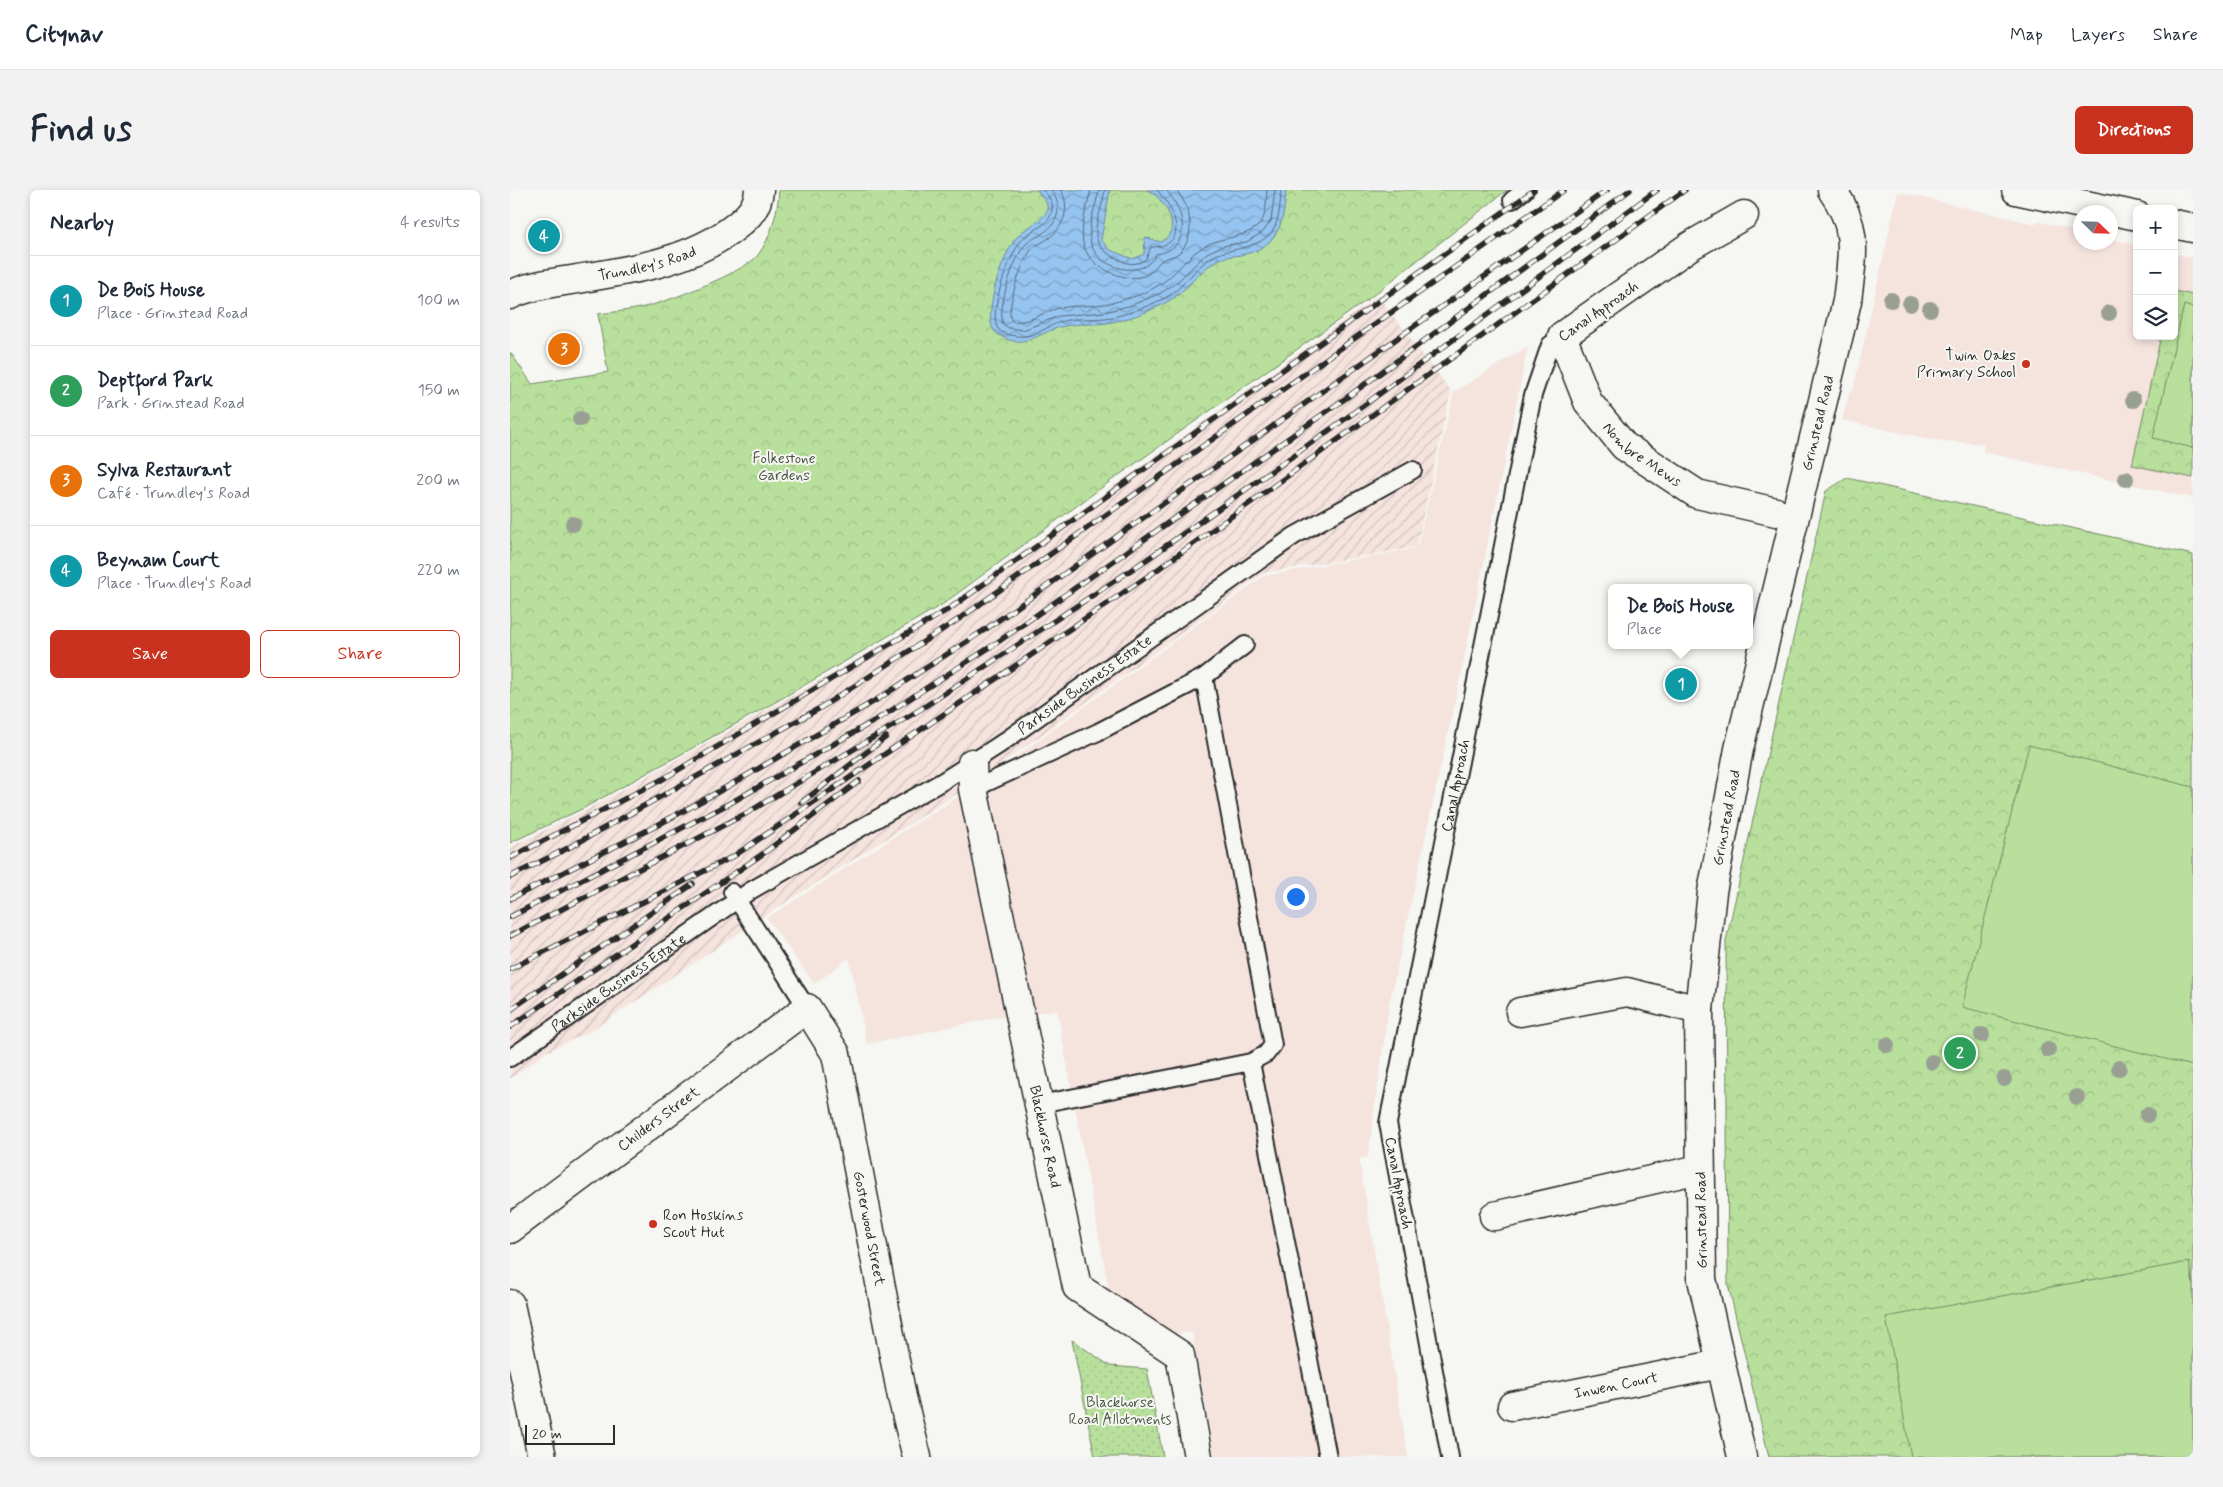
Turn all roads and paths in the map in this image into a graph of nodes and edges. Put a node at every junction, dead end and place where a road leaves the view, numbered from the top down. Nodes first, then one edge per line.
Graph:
1 (759, 190) edge
2 (1525, 190) edge
3 (1832, 190) edge
4 (2016, 190) edge
5 (1512, 200) dead end
6 (1744, 214) dead end
7 (2133, 215) edge
8 (2178, 225) edge
9 (2193, 228) edge
10 (510, 294) edge
11 (1562, 336) junction
12 (1413, 470) dead end
13 (1776, 512) dead end
14 (1245, 645) dead end
15 (1204, 677) junction
16 (973, 776) junction
17 (737, 897) junction
18 (807, 1008) junction
19 (1699, 1010) junction
20 (1520, 1012) dead end
21 (510, 1058) edge
22 (1251, 1062) junction
23 (1040, 1104) junction
24 (1700, 1169) junction
25 (1494, 1216) dead end
26 (510, 1229) edge
27 (510, 1304) edge
28 (1720, 1364) junction
29 (1512, 1406) dead end
30 (542, 1457) edge
31 (918, 1457) edge
32 (1198, 1457) edge
33 (1328, 1457) edge
34 (1450, 1457) edge
35 (1742, 1457) edge

1 - 10 street, Trundley's Road
2 - 5 lane
3 - 19 street, Grinstead Road
4 - 7 street
6 - 11 street, Canal Approach
8 - 9 street
11 - 13 street, Nombre Mews
11 - 34 lane, Canal Approach
12 - 16 lane, Parkside Business Estate
14 - 15 lane
15 - 16 lane
15 - 22 lane
16 - 17 lane, Parkside Business Estate
16 - 23 street, Blackhorse Road
17 - 18 lane
17 - 21 lane, Parkside Business Estate
18 - 26 street, Childers Street
18 - 31 street, Gosterwood Street
19 - 20 street
19 - 24 street, Grinstead Road
22 - 23 lane
22 - 33 lane
23 - 32 street, Blackhorse Road
24 - 25 street
24 - 28 street, Grinstead Road
27 - 30 street
28 - 29 street, Inwen Court
28 - 35 street, Grinstead Road

